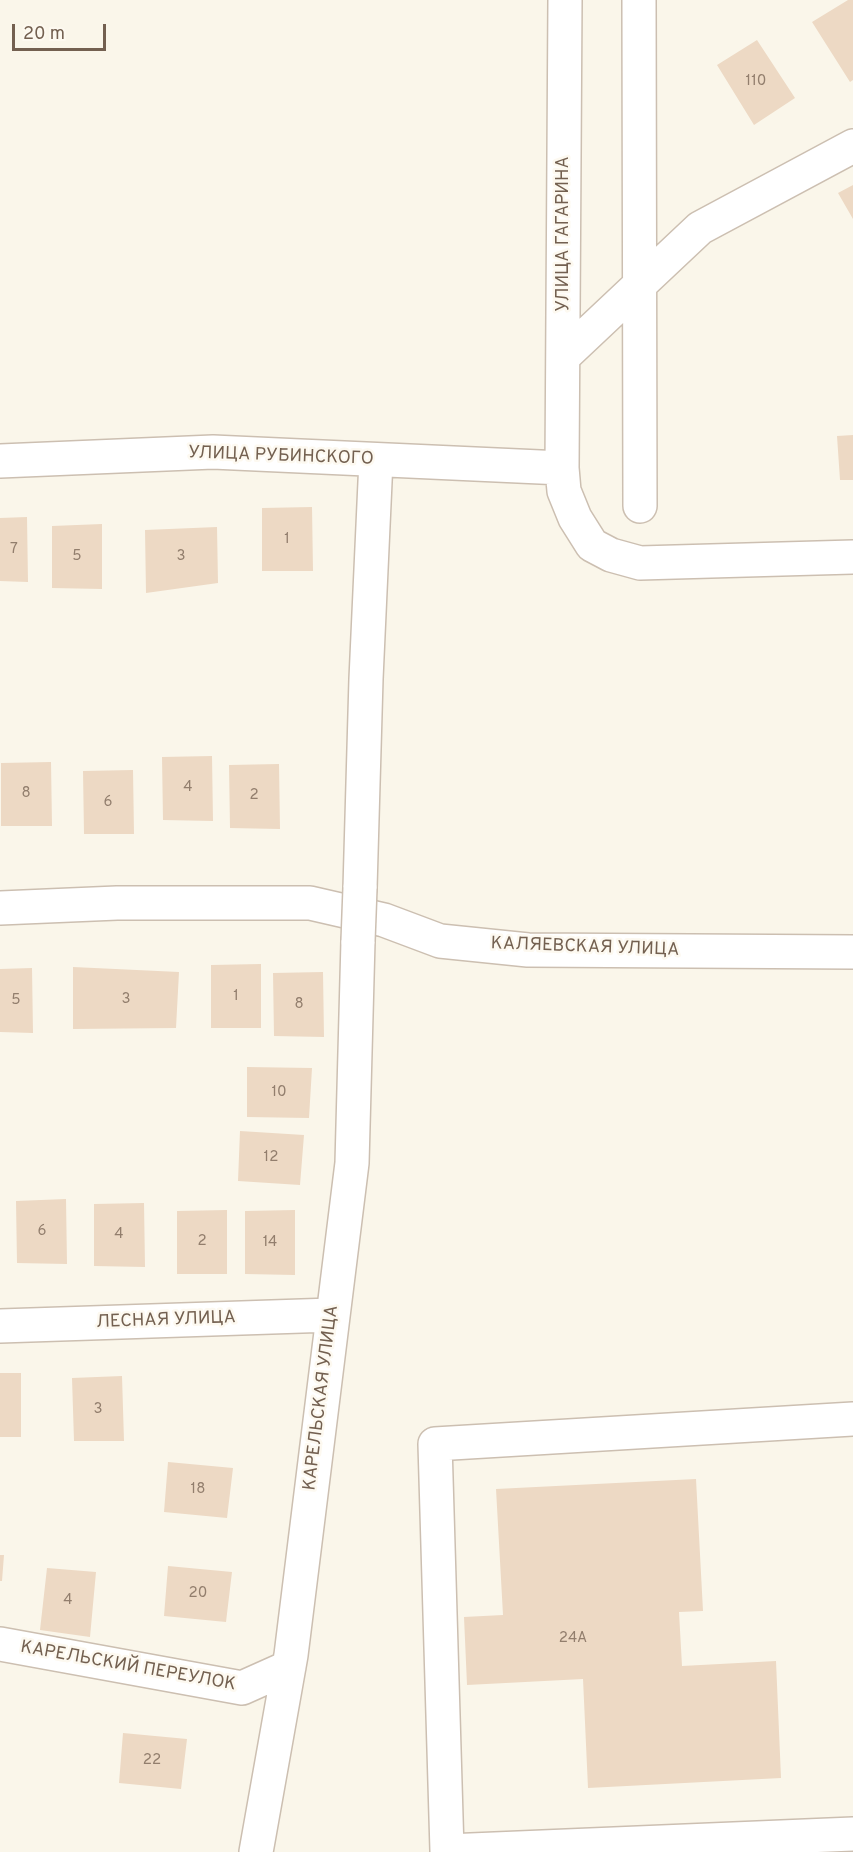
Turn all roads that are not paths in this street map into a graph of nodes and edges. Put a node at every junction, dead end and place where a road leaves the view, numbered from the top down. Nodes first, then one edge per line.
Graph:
1 (565, 0) edge
2 (639, 0) edge
3 (853, 146) edge
4 (640, 286) junction
5 (564, 356) junction
6 (376, 460) junction
7 (0, 461) edge
8 (562, 468) junction
9 (640, 506) dead end
10 (853, 557) edge
11 (0, 908) edge
12 (853, 952) edge
13 (332, 1315) junction
14 (0, 1326) edge
15 (853, 1419) edge
16 (0, 1644) edge
17 (289, 1667) junction
18 (853, 1834) edge
19 (256, 1852) edge

1 - 5 street, УЛИЦА ГАГАРИНА
2 - 4 street
3 - 4 street
4 - 5 street
4 - 9 street
5 - 8 street, УЛИЦА ГАГАРИНА
6 - 7 street, УЛИЦА РУБИНСКОГО
6 - 8 street, УЛИЦА РУБИНСКОГО
6 - 13 street, КАРЕЛЬСКАЯ УЛИЦА, bridge
8 - 10 street, УЛИЦА ГАГАРИНА
11 - 12 street, КАЛЯЕВСКАЯ УЛИЦА
13 - 14 street, ЛЕСНАЯ УЛИЦА
13 - 17 street, КАРЕЛЬСКАЯ УЛИЦА
15 - 18 street
16 - 17 street, КАРЕЛЬСКИЙ ПЕРЕУЛОК
17 - 19 street, КАРЕЛЬСКАЯ УЛИЦА

